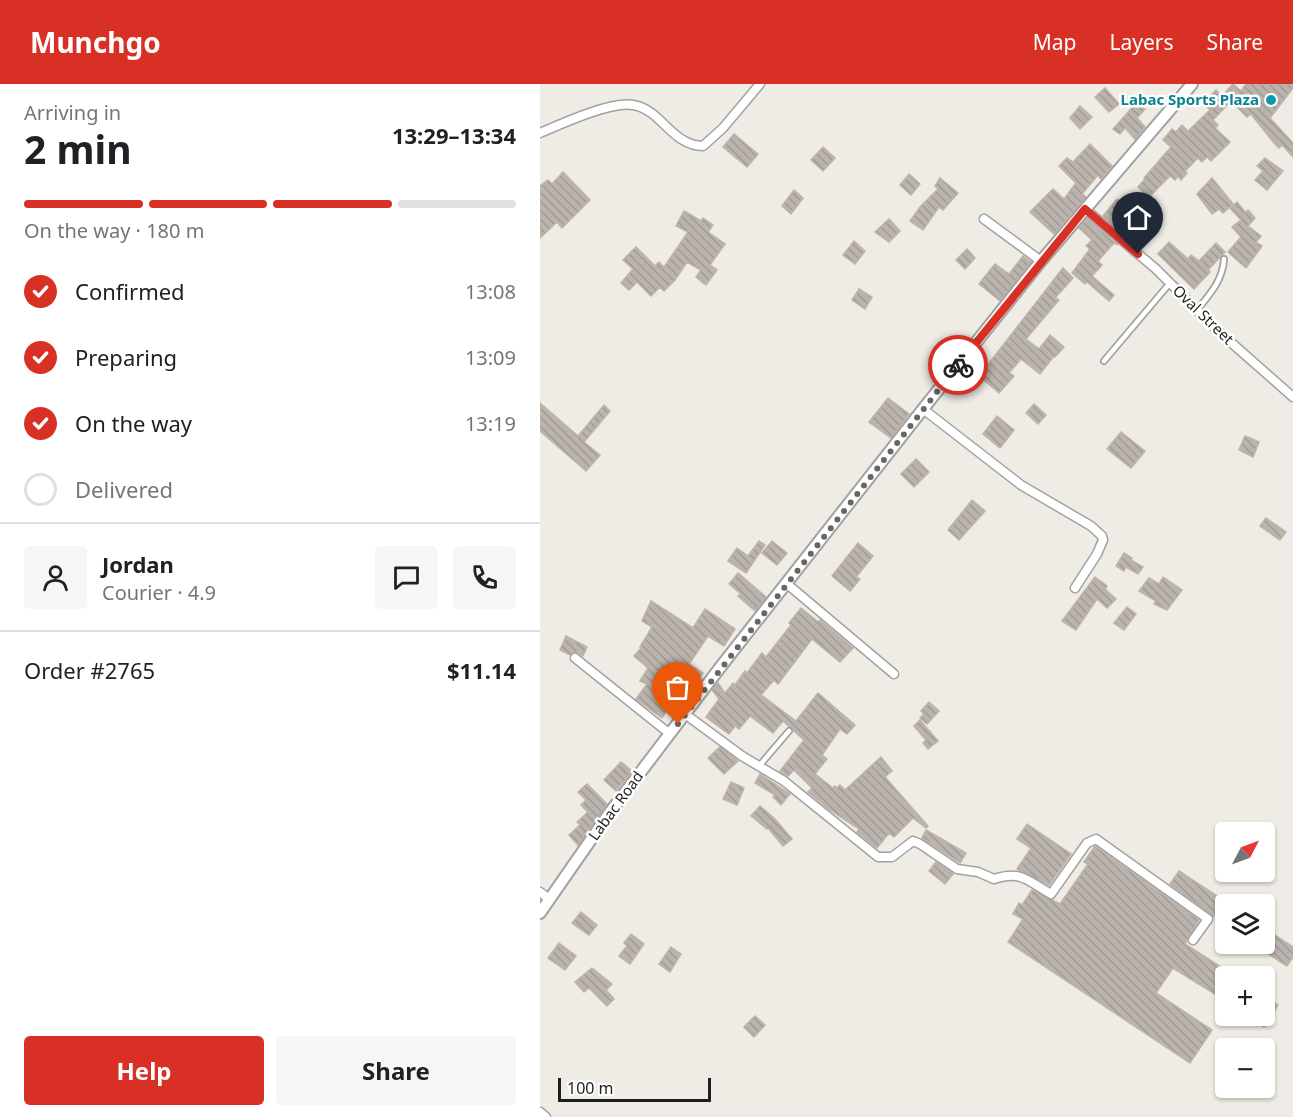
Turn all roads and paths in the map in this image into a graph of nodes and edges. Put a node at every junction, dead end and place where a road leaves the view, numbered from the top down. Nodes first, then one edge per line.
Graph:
1 (760, 84) edge
2 (1192, 84) edge
3 (540, 133) edge
4 (1085, 209) junction
5 (984, 219) dead end
6 (1224, 259) dead end
7 (1041, 261) junction
8 (1170, 283) junction
9 (1197, 310) junction
10 (1104, 361) dead end
11 (1293, 397) edge
12 (923, 408) junction
13 (786, 584) junction
14 (1074, 588) dead end
15 (575, 658) dead end
16 (894, 674) dead end
17 (685, 714) junction
18 (789, 731) dead end
19 (670, 734) junction
20 (759, 766) junction
21 (545, 896) edge
22 (540, 913) edge
23 (1193, 940) dead end
24 (540, 1112) edge
25 (546, 1117) edge

1 - 3 street
2 - 4 street, Labac Road
4 - 7 street, Labac Road
4 - 8 street, Oval Street
5 - 7 street
6 - 9 lane
7 - 12 street, Labac Road
8 - 9 street, Oval Street
8 - 10 lane
9 - 11 street, Oval Street
12 - 13 street, Labac Road
12 - 14 street
13 - 16 street
13 - 17 street, Labac Road
15 - 19 street
17 - 19 street, Labac Road
17 - 20 street
18 - 20 lane
19 - 21 street, Labac Road
20 - 23 street
21 - 22 street, Labac Road
24 - 25 street

